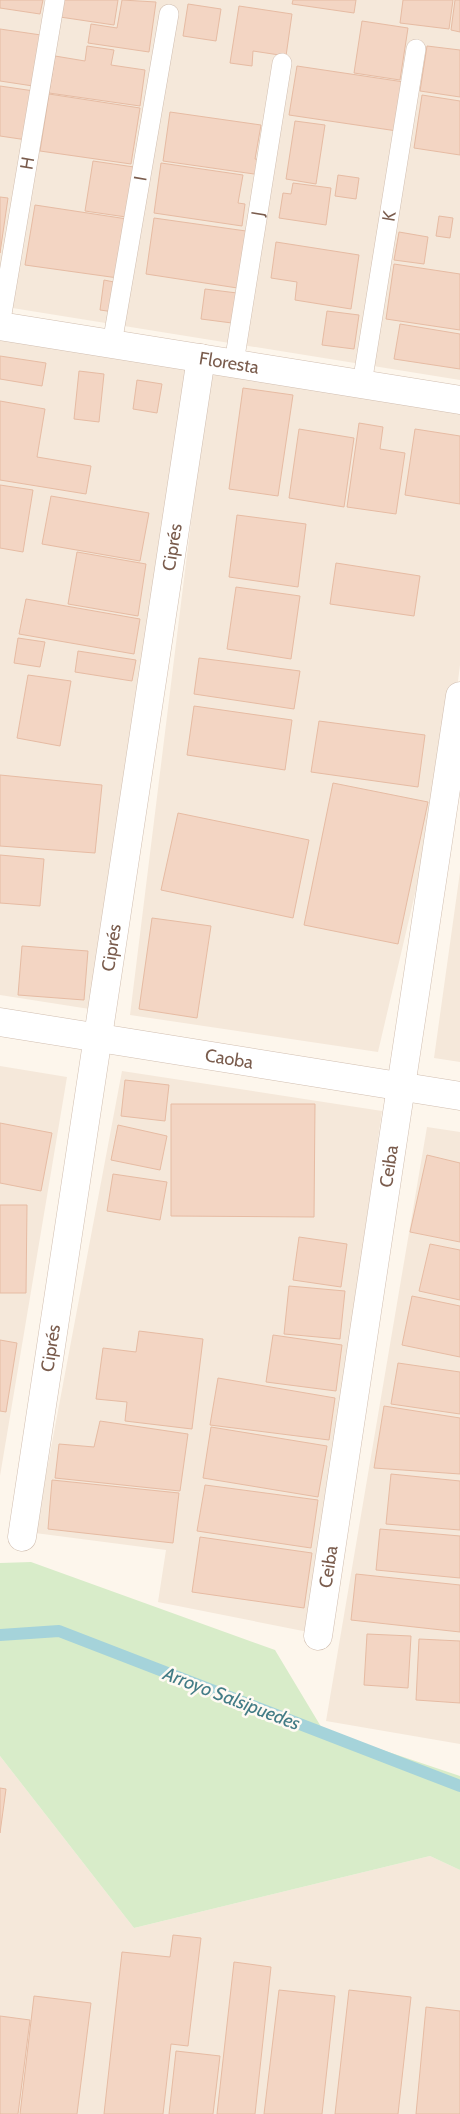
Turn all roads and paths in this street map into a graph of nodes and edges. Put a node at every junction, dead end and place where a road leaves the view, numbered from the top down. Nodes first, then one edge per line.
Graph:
1 (56, 0) edge
2 (169, 14) dead end
3 (416, 49) dead end
4 (282, 63) dead end
5 (0, 326) edge
6 (112, 344) junction
7 (201, 358) junction
8 (234, 363) junction
9 (362, 384) junction
10 (460, 400) edge
11 (460, 696) edge
12 (0, 1022) edge
13 (98, 1038) junction
14 (401, 1086) junction
15 (460, 1096) edge
16 (22, 1537) dead end
17 (318, 1636) dead end

1 - 5 lane, H
2 - 6 lane, I
3 - 9 lane, K
4 - 8 lane, J
5 - 6 street, Floresta
6 - 7 street, Floresta
7 - 8 street, Floresta
7 - 13 street, Ciprés
8 - 9 street, Floresta
9 - 10 street, Floresta
11 - 14 street, Ceiba
12 - 13 street, Caoba
13 - 14 street, Caoba
13 - 16 street, Ciprés
14 - 15 street, Caoba
14 - 17 street, Ceiba

